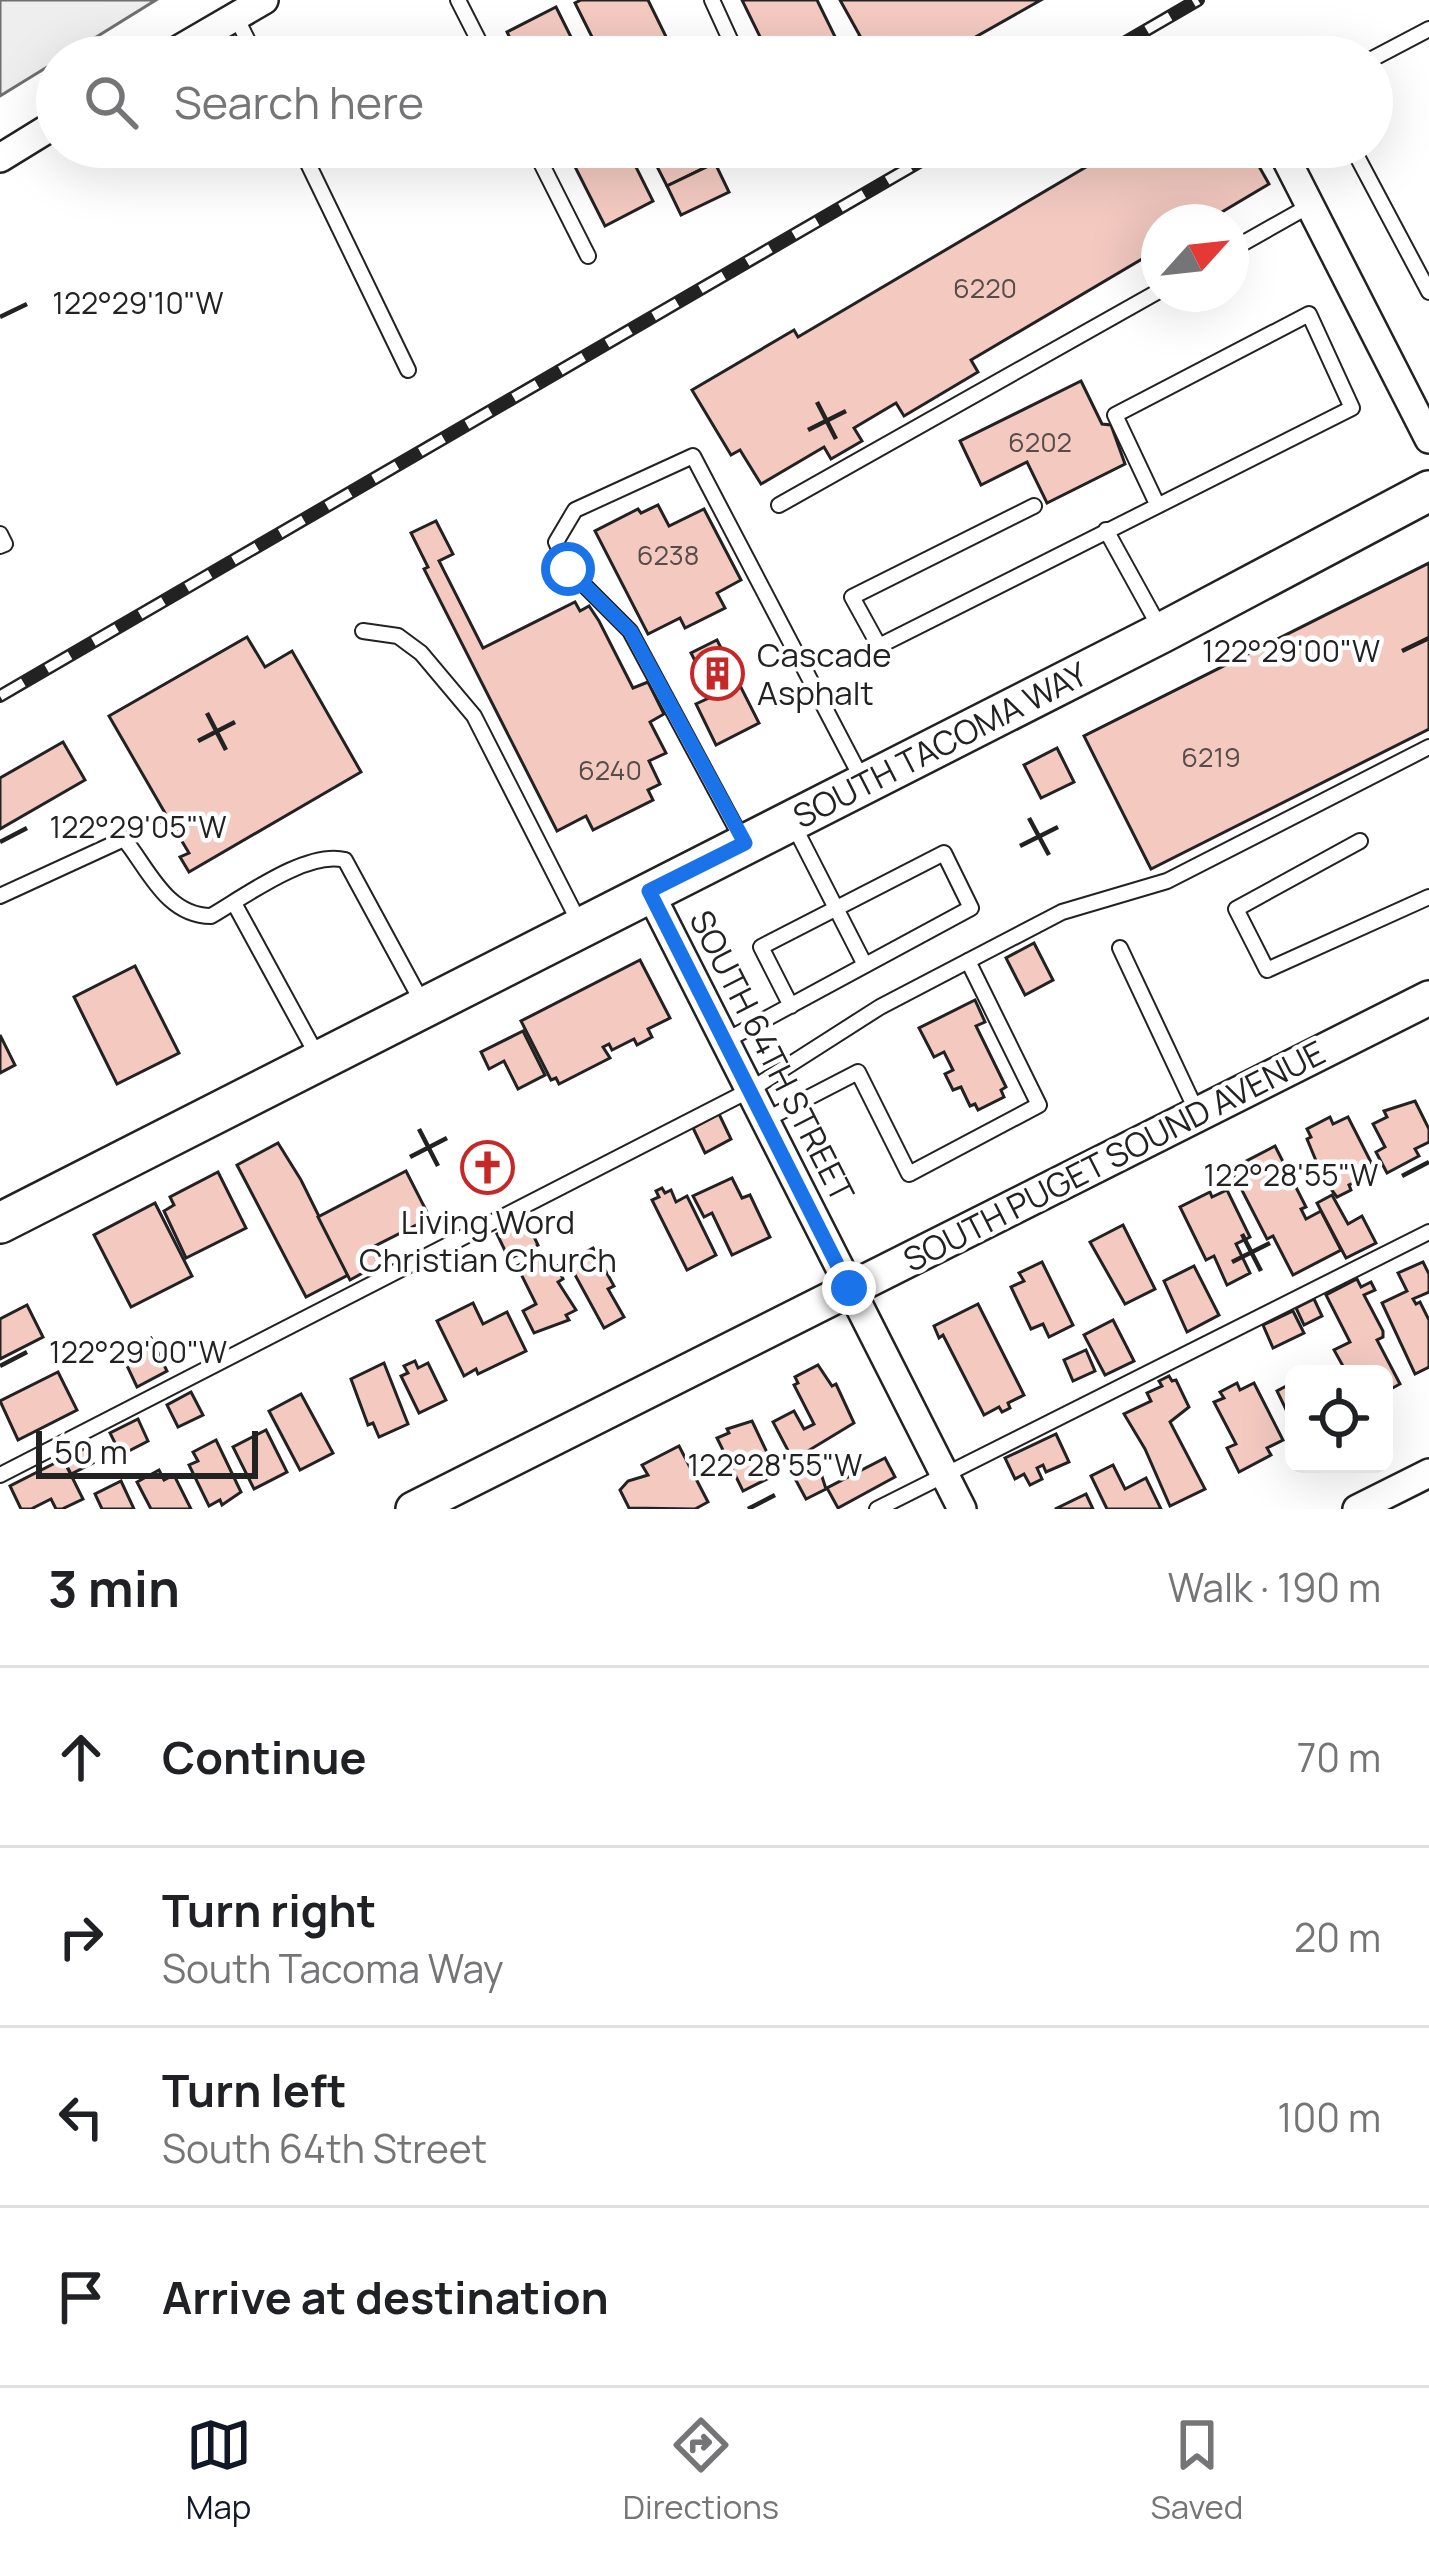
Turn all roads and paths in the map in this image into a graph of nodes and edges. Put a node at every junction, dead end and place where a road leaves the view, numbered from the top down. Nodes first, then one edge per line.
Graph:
1 (264, 0) edge
2 (458, 0) edge
3 (712, 0) edge
4 (236, 15) junction
5 (1429, 29) edge
6 (201, 36) edge
7 (246, 36) edge
8 (476, 36) edge
9 (728, 36) edge
10 (1393, 48) edge
11 (36, 136) edge
12 (0, 158) edge
13 (310, 168) edge
14 (543, 168) edge
15 (1290, 168) edge
16 (1363, 168) edge
17 (1309, 206) junction
18 (1249, 240) edge
19 (1429, 255) edge
20 (587, 256) dead end
21 (1413, 263) junction
22 (1429, 292) edge
23 (1141, 301) edge
24 (408, 370) dead end
25 (1429, 439) edge
26 (1429, 491) edge
27 (1157, 504) junction
28 (779, 505) dead end
29 (1034, 506) dead end
30 (1106, 530) junction
31 (0, 534) edge
32 (0, 546) edge
33 (363, 631) dead end
34 (1162, 632) junction
35 (1429, 747) edge
36 (864, 783) junction
37 (791, 820) junction
38 (1360, 842) dead end
39 (745, 843) junction
40 (649, 891) junction
41 (0, 896) edge
42 (1429, 897) edge
43 (234, 903) junction
44 (836, 908) junction
45 (581, 926) junction
46 (1120, 948) dead end
47 (968, 961) junction
48 (866, 965) junction
49 (1429, 998) edge
50 (424, 1006) junction
51 (791, 1006) junction
52 (725, 1041) junction
53 (320, 1060) junction
54 (750, 1090) junction
55 (1198, 1114) junction
56 (765, 1120) junction
57 (0, 1223) edge
58 (1429, 1232) edge
59 (849, 1288) junction
60 (1429, 1473) edge
61 (944, 1474) junction
62 (0, 1475) edge
63 (412, 1509) edge
64 (877, 1509) edge
65 (962, 1509) edge
66 (1357, 1509) edge

1 - 4 street
2 - 8 lane
3 - 9 lane
4 - 6 street
4 - 7 lane
5 - 10 lane
11 - 12 street
13 - 24 lane
14 - 20 lane
15 - 17 street
16 - 21 lane
17 - 18 lane
17 - 25 street
19 - 21 lane
21 - 22 lane
23 - 28 lane
26 - 34 main road, SOUTH TACOMA WAY
27 - 27 lane
27 - 30 lane
29 - 30 lane
30 - 34 lane
31 - 32 lane
33 - 45 lane
34 - 36 main road, SOUTH TACOMA WAY
35 - 47 lane
36 - 37 main road, SOUTH TACOMA WAY
36 - 39 lane
37 - 39 main road, SOUTH TACOMA WAY
37 - 44 lane
38 - 42 lane
39 - 40 main road, SOUTH TACOMA WAY
40 - 45 main road, SOUTH TACOMA WAY
40 - 52 street, SOUTH 64TH STREET
41 - 43 lane
43 - 50 lane
43 - 53 lane
44 - 48 lane
44 - 48 lane
44 - 51 lane
45 - 50 main road, SOUTH TACOMA WAY
46 - 55 lane
47 - 54 lane
47 - 56 lane
48 - 51 lane
49 - 55 street, SOUTH PUGET SOUND AVENUE
50 - 53 main road, SOUTH TACOMA WAY
51 - 52 lane
52 - 54 street, SOUTH 64TH STREET
53 - 57 main road, SOUTH TACOMA WAY
54 - 56 street, SOUTH 64TH STREET
54 - 62 lane
55 - 59 street, SOUTH PUGET SOUND AVENUE
56 - 59 street, SOUTH 64TH STREET
58 - 61 lane
59 - 61 street, SOUTH 64TH STREET
59 - 63 street, SOUTH PUGET SOUND AVENUE
60 - 66 street
61 - 64 lane
61 - 65 street, SOUTH 64TH STREET

